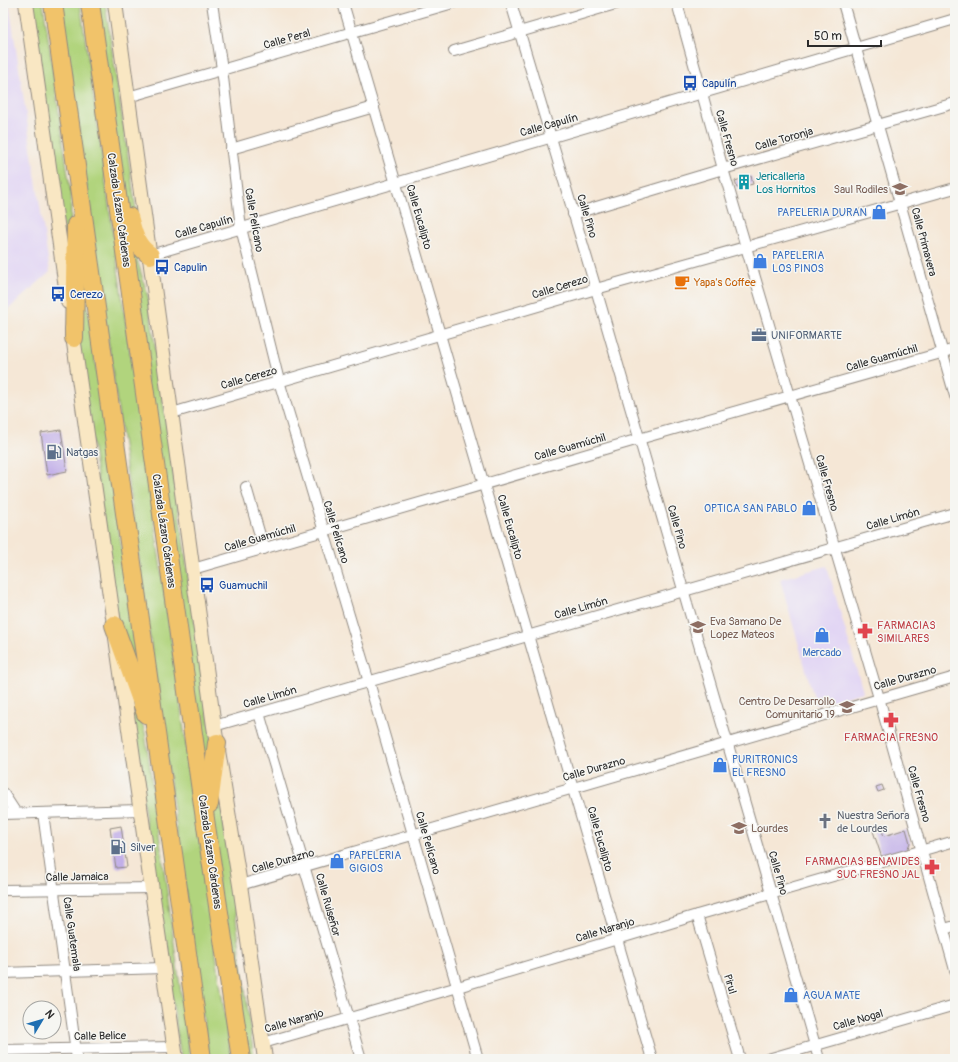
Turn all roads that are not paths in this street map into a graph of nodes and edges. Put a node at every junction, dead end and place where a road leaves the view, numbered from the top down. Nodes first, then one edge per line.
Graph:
1 (26, 3) edge
2 (53, 3) edge
3 (90, 3) edge
4 (115, 3) edge
5 (212, 3) edge
6 (343, 3) edge
7 (453, 3) edge
8 (511, 3) edge
9 (619, 3) edge
10 (677, 3) edge
11 (843, 3) edge
12 (955, 19) edge
13 (520, 32) junction
14 (352, 33) junction
15 (857, 48) junction
16 (454, 51) dead end
17 (222, 69) junction
18 (702, 93) junction
19 (128, 97) junction
20 (955, 103) edge
21 (374, 107) junction
22 (879, 125) junction
23 (550, 137) junction
24 (231, 149) junction
25 (112, 157) junction
26 (723, 169) junction
27 (77, 170) junction
28 (396, 184) junction
29 (955, 188) edge
30 (901, 203) junction
31 (574, 214) junction
32 (241, 228) junction
33 (747, 247) junction
34 (150, 255) junction
35 (596, 289) junction
36 (441, 335) junction
37 (74, 338) junction
38 (955, 349) edge
39 (942, 353) junction
40 (279, 381) junction
41 (955, 396) edge
42 (790, 397) junction
43 (172, 413) junction
44 (639, 439) junction
45 (485, 485) junction
46 (246, 487) dead end
47 (955, 513) edge
48 (324, 532) junction
49 (834, 548) junction
50 (264, 549) junction
51 (193, 569) junction
52 (683, 590) junction
53 (114, 625) junction
54 (529, 635) junction
55 (955, 677) edge
56 (369, 682) junction
57 (879, 698) junction
58 (259, 712) junction
59 (215, 734) junction
60 (727, 742) junction
61 (159, 752) junction
62 (573, 788) junction
63 (3, 793) edge
64 (140, 810) junction
65 (16, 813) junction
66 (43, 813) junction
67 (3, 814) edge
68 (206, 826) junction
69 (413, 835) junction
70 (955, 841) edge
71 (922, 850) junction
72 (305, 867) junction
73 (240, 885) junction
74 (152, 888) junction
75 (54, 889) junction
76 (3, 890) edge
77 (771, 894) junction
78 (697, 915) junction
79 (955, 926) edge
80 (944, 929) junction
81 (617, 939) junction
82 (163, 968) junction
83 (955, 970) edge
84 (65, 972) junction
85 (3, 973) edge
86 (458, 987) junction
87 (955, 1005) edge
88 (348, 1018) junction
89 (263, 1043) junction
90 (815, 1045) junction
91 (3, 1050) edge
92 (175, 1053) edge
93 (76, 1054) edge
94 (202, 1059) edge
95 (241, 1059) edge
96 (265, 1059) edge
97 (361, 1059) edge
98 (478, 1059) edge
99 (652, 1059) edge
100 (740, 1059) edge
101 (768, 1059) edge
102 (819, 1059) edge

1 - 37 main road
2 - 27 highway
3 - 25 highway, Calzada Lázaro Cárdenas
4 - 19 main road, Calzada Lázaro Cárdenas
5 - 17 street, Calle Pelícano
6 - 14 street, Calle Eucalipto
7 - 14 street, Calle Peral
8 - 13 street, Calle Pino
9 - 13 street
10 - 18 street, Calle Fresno
11 - 15 street, Calle Primavera
12 - 15 street, Calle Capulín
13 - 16 street
13 - 23 street, Calle Pino
14 - 17 street, Calle Peral
14 - 21 street, Calle Eucalipto
15 - 18 street, Calle Capulín
15 - 22 street, Calle Primavera
17 - 19 street, Calle Peral
17 - 24 street, Calle Pelícano
18 - 23 street, Calle Capulín
18 - 26 street, Calle Fresno
19 - 34 main road, Calzada Lázaro Cárdenas
20 - 22 street, Calle Toronja
21 - 24 street
21 - 28 street, Calle Eucalipto
22 - 26 street, Calle Toronja
22 - 30 street, Calle Primavera
23 - 28 street, Calle Capulín
23 - 31 street, Calle Pino
24 - 32 street, Calle Pelícano
25 - 34 highway
25 - 68 highway, Calzada Lázaro Cárdenas
26 - 31 street, Calle Toronja
26 - 33 street, Calle Fresno
27 - 37 highway
27 - 61 highway
28 - 32 street, Calle Capulín
28 - 36 street, Calle Eucalipto
29 - 30 street, Calle Cerezo
30 - 33 street, Calle Cerezo
30 - 39 street, Calle Primavera
31 - 35 street, Calle Pino
32 - 34 street, Calle Capulín
32 - 40 street, Calle Pelícano
33 - 35 street, Calle Cerezo
33 - 42 street, Calle Fresno
34 - 43 main road, Calzada Lázaro Cárdenas
35 - 36 street, Calle Cerezo
35 - 44 street, Calle Pino
36 - 40 street, Calle Cerezo
36 - 45 street, Calle Eucalipto
37 - 53 main road
38 - 39 street, Calle Guamúchil
39 - 41 street, Calle Primavera
39 - 42 street, Calle Guamúchil
40 - 43 street, Calle Cerezo
40 - 48 street, Calle Pelícano
42 - 44 street, Calle Guamúchil
42 - 49 street, Calle Fresno
43 - 51 main road, Calzada Lázaro Cárdenas
44 - 45 street, Calle Guamúchil
44 - 52 street, Calle Pino
45 - 48 street, Calle Guamúchil
45 - 54 street, Calle Eucalipto
46 - 50 street
47 - 49 street, Calle Limón
48 - 50 street, Calle Guamúchil
48 - 56 street, Calle Pelícano
49 - 52 street, Calle Limón
49 - 57 street, Calle Fresno
50 - 51 street, Calle Guamúchil
51 - 59 main road, Calzada Lázaro Cárdenas
52 - 54 street, Calle Limón
52 - 60 street, Calle Pino
53 - 61 highway
53 - 64 main road
54 - 56 street, Calle Limón
54 - 62 street, Calle Eucalipto
55 - 57 street, Calle Durazno
56 - 58 street, Calle Limón
56 - 69 street, Calle Pelícano
57 - 60 street, Calle Durazno
57 - 71 street, Calle Fresno
58 - 59 street, Calle Limón
58 - 72 street, Calle Ruiseñor
59 - 68 highway
59 - 73 main road, Calzada Lázaro Cárdenas
60 - 62 street, Calle Durazno
60 - 77 street, Calle Pino
61 - 94 highway
62 - 69 street, Calle Durazno
62 - 81 street, Calle Eucalipto
63 - 65 street
64 - 66 street
64 - 74 main road
65 - 66 street
65 - 67 street
66 - 75 street, Calle Guatemala
68 - 95 highway, Calzada Lázaro Cárdenas
69 - 72 street, Calle Durazno
69 - 86 street, Calle Pelícano
70 - 71 street, Calle Naranjo
71 - 77 street, Calle Naranjo
71 - 80 street, Calle Fresno
72 - 73 street, Calle Durazno
72 - 88 street, Calle Ruiseñor
73 - 89 main road, Calzada Lázaro Cárdenas
74 - 75 street, Calle Jamaica
74 - 82 main road
75 - 76 street, Calle Jamaica
75 - 84 street, Calle Guatemala
77 - 78 street, Calle Naranjo
77 - 90 street, Calle Pino
78 - 81 street, Calle Naranjo
78 - 100 street, Pirul
79 - 80 street
80 - 83 street, Calle Fresno
81 - 86 street, Calle Naranjo
81 - 99 street, Calle Eucalipto
82 - 84 street
82 - 92 main road
84 - 85 street
84 - 93 street, Calle Guatemala
86 - 88 street, Calle Naranjo
86 - 98 street, Calle Pelícano
87 - 90 street, Calle Nogal
88 - 89 street, Calle Naranjo
88 - 97 street, Calle Ruiseñor
89 - 96 main road, Calzada Lázaro Cárdenas
90 - 101 street, Calle Nogal
90 - 102 street, Calle Pino
91 - 93 street, Calle Belice
92 - 93 street, Calle Belice

